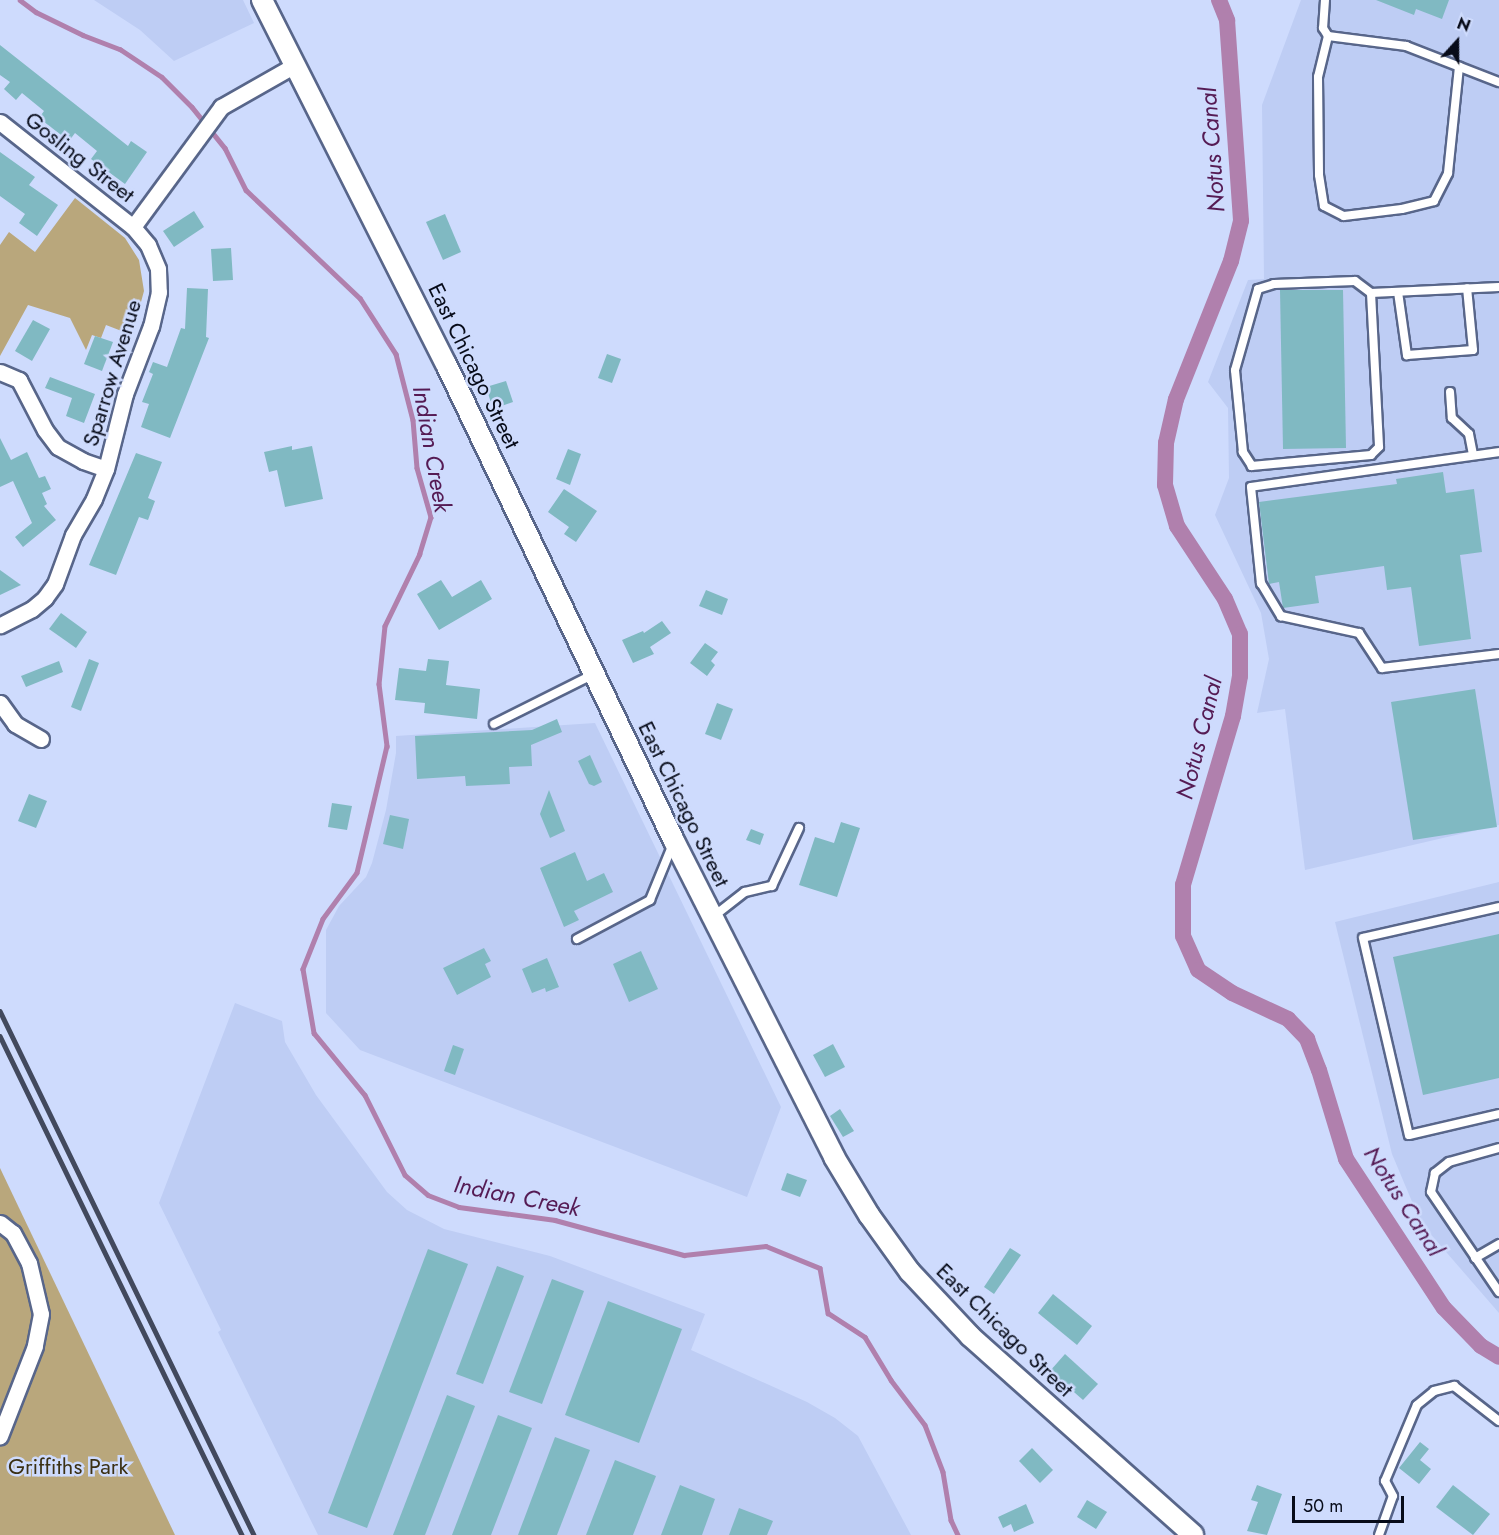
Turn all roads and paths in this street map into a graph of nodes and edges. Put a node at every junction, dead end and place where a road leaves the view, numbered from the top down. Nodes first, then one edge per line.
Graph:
1 (262, 0) edge
2 (1325, 0) edge
3 (1328, 36) junction
4 (295, 64) junction
5 (1459, 67) junction
6 (1499, 82) edge
7 (0, 122) edge
8 (132, 227) junction
9 (1499, 287) edge
10 (1467, 288) junction
11 (1398, 292) junction
12 (1371, 293) junction
13 (0, 372) edge
14 (1450, 393) dead end
15 (1499, 452) edge
16 (1473, 455) junction
17 (105, 469) junction
18 (0, 625) edge
19 (1499, 655) edge
20 (595, 673) junction
21 (0, 703) edge
22 (494, 724) dead end
23 (41, 739) dead end
24 (799, 828) dead end
25 (674, 841) junction
26 (1499, 906) edge
27 (713, 917) junction
28 (578, 939) dead end
29 (1499, 1113) edge
30 (1499, 1148) edge
31 (0, 1223) edge
32 (1499, 1244) edge
33 (1475, 1258) junction
34 (1499, 1292) edge
35 (1499, 1420) edge
36 (0, 1436) edge
37 (1193, 1535) edge
38 (1379, 1535) edge

1 - 4 street, East Chicago Street
2 - 3 lane
3 - 5 lane
3 - 5 lane
4 - 8 street
4 - 20 street, East Chicago Street
5 - 6 lane
7 - 8 street, Gosling Street
8 - 17 street, Sparrow Avenue
9 - 10 lane
10 - 11 lane
10 - 11 lane
11 - 12 lane
12 - 12 lane
13 - 17 street
14 - 16 lane
15 - 16 lane
16 - 19 lane
17 - 18 street, Sparrow Avenue
20 - 22 lane
20 - 25 street, East Chicago Street
21 - 23 street
24 - 27 lane
25 - 27 street, East Chicago Street
25 - 28 lane
26 - 29 lane
27 - 37 street, East Chicago Street
30 - 33 lane
31 - 36 street
32 - 33 lane
33 - 34 lane
35 - 38 lane

